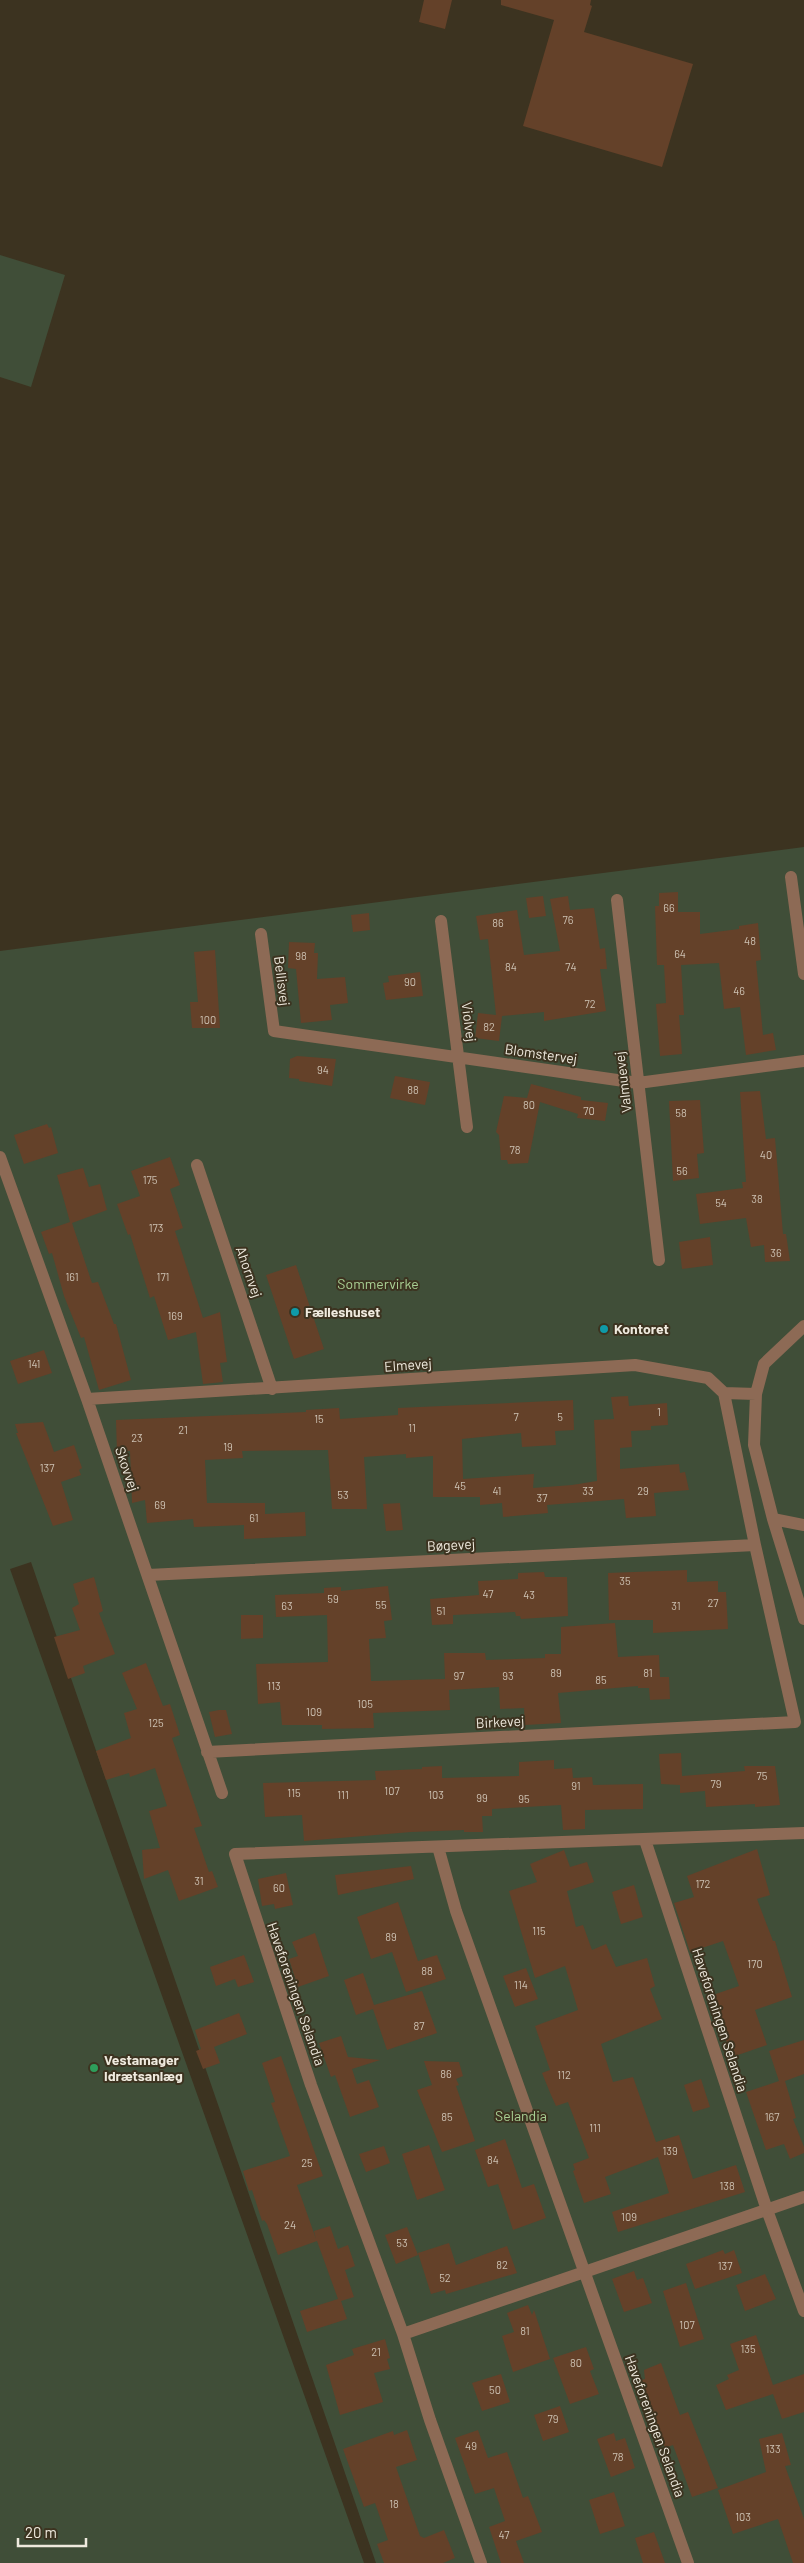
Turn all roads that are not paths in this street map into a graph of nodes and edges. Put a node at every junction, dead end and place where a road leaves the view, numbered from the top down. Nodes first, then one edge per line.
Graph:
1 (791, 877) dead end
2 (617, 900) dead end
3 (441, 921) dead end
4 (261, 934) dead end
5 (804, 974) edge
6 (274, 1031) joint
7 (459, 1057) junction
8 (804, 1061) edge
9 (638, 1082) junction
10 (467, 1127) dead end
11 (0, 1157) edge
12 (197, 1166) dead end
13 (659, 1260) dead end
14 (804, 1326) edge
15 (272, 1389) junction
16 (724, 1394) junction
17 (756, 1394) junction
18 (87, 1399) junction
19 (773, 1519) junction
20 (804, 1525) edge
21 (755, 1545) junction
22 (148, 1574) junction
23 (804, 1620) edge
24 (207, 1752) junction
25 (222, 1792) dead end
26 (804, 1833) edge
27 (645, 1840) junction
28 (438, 1848) junction
29 (804, 2197) edge
30 (767, 2210) junction
31 (586, 2271) junction
32 (804, 2311) edge
33 (403, 2334) junction
34 (481, 2563) edge
35 (688, 2563) edge

1 - 5 street
2 - 9 street, Valmuevej
3 - 7 street, Violvej
4 - 6 street, Bellisvej
6 - 7 street, Blomstervej
7 - 9 street, Blomstervej
7 - 10 street, Violvej
8 - 9 street, Blomstervej
9 - 13 street, Valmuevej
11 - 18 street, Skovvej
12 - 15 street, Ahornvej
14 - 17 street
15 - 16 street, Elmevej
15 - 18 street, Elmevej
16 - 17 street
16 - 21 street
17 - 19 street
18 - 22 street, Skovvej
19 - 20 street
19 - 23 street
21 - 22 street, Bøgevej
21 - 24 street, Birkevej
22 - 24 street, Skovvej
24 - 25 street, Skovvej
26 - 27 street, Haveforeningen Selandia
27 - 28 street, Haveforeningen Selandia
27 - 30 street, Haveforeningen Selandia
28 - 31 street, Haveforeningen Selandia
28 - 33 street, Haveforeningen Selandia
29 - 30 street
30 - 31 street
30 - 32 street, Haveforeningen Selandia
31 - 33 street
31 - 35 street, Haveforeningen Selandia
33 - 34 street, Haveforeningen Selandia

